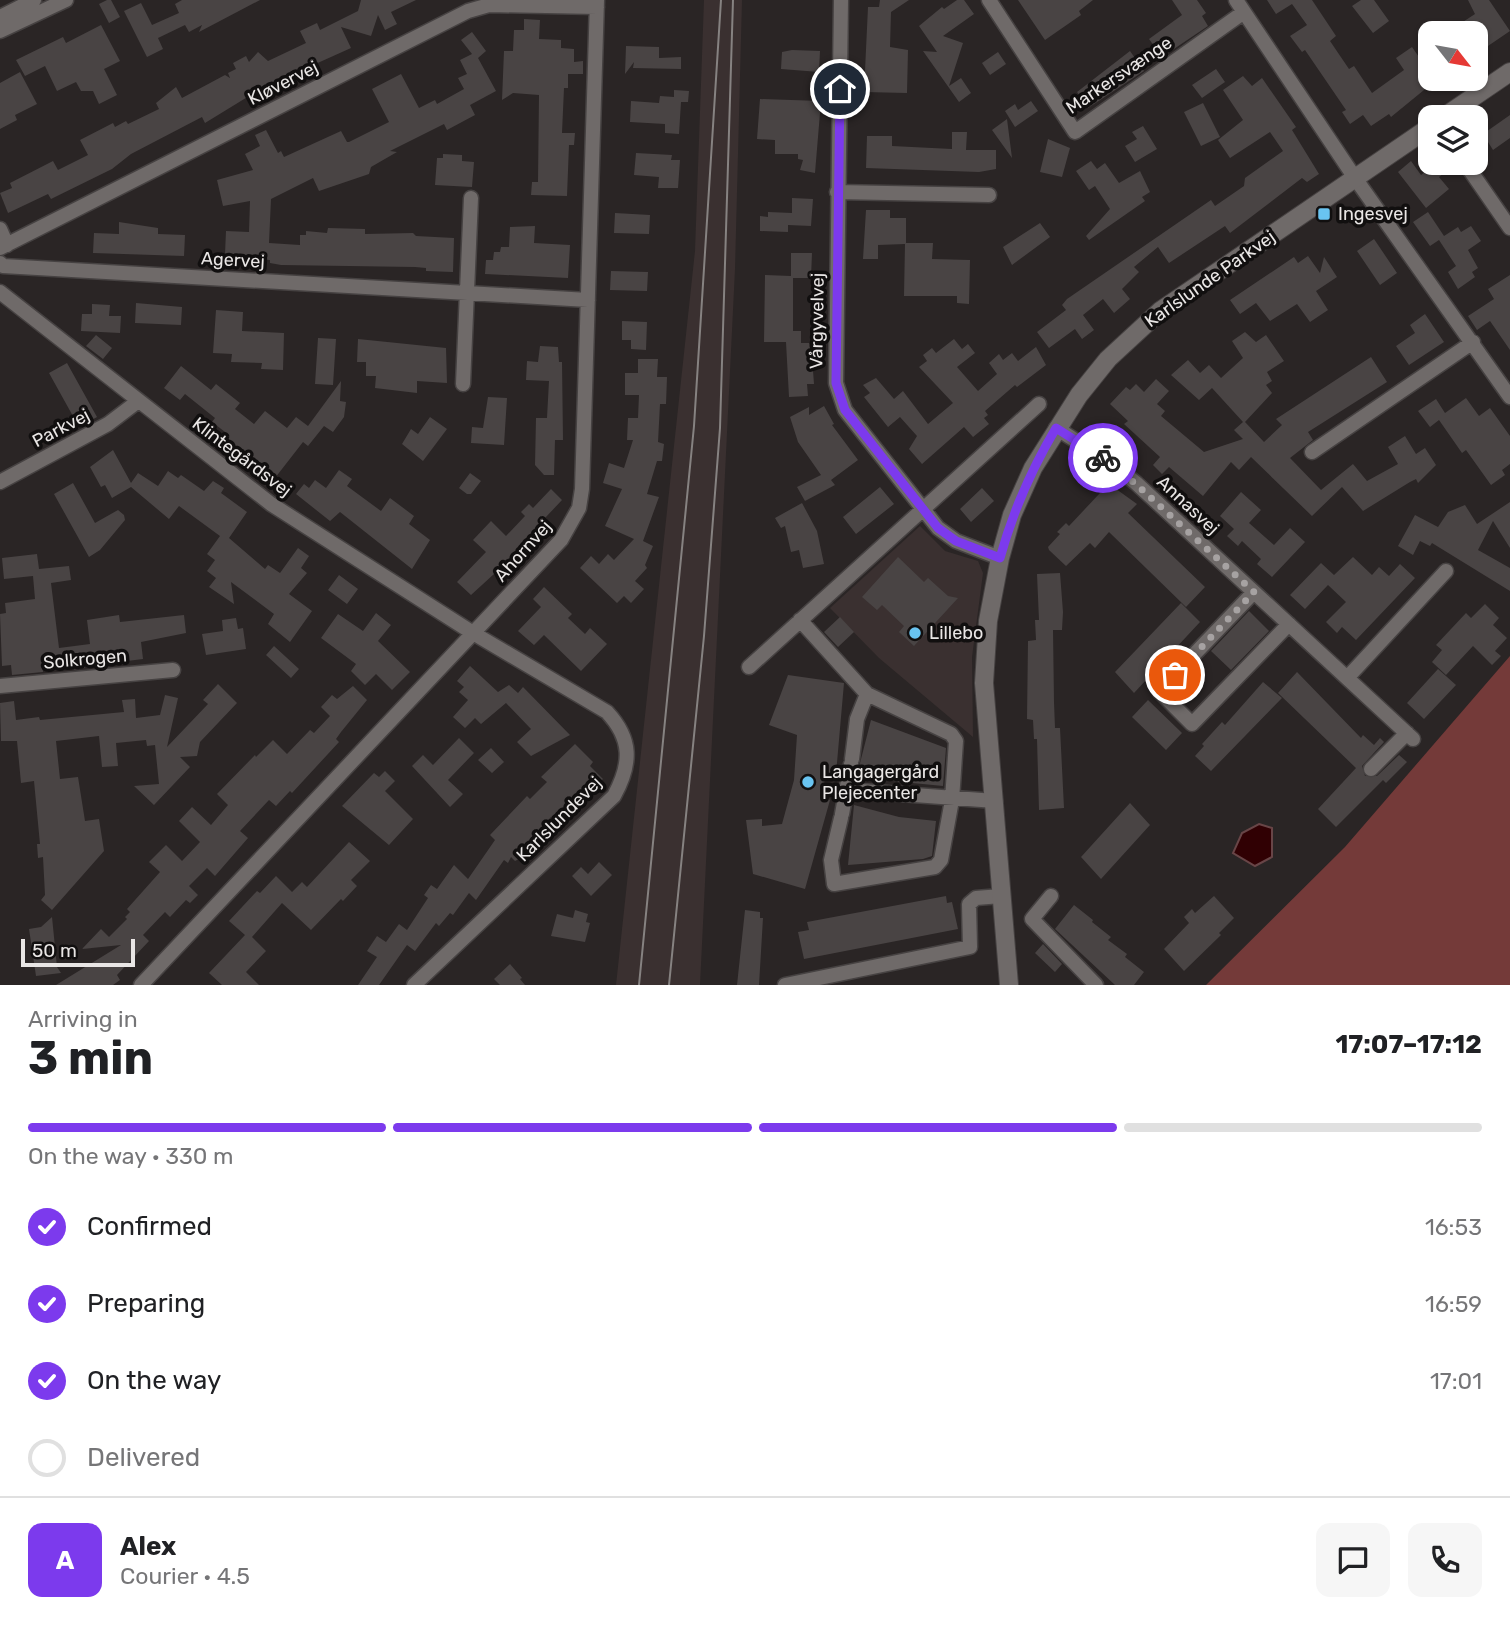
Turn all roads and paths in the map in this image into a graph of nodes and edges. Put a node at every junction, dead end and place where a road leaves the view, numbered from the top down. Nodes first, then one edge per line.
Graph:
1 (34, 0) edge
2 (66, 0) edge
3 (841, 0) edge
4 (989, 0) edge
5 (597, 4) edge
6 (1240, 6) edge
7 (0, 17) edge
8 (0, 31) edge
9 (1510, 72) edge
10 (1462, 105) edge
11 (1418, 135) edge
12 (1473, 175) edge
13 (1355, 178) junction
14 (838, 192) junction
15 (989, 195) dead end
16 (471, 198) dead end
17 (1510, 228) edge
18 (0, 229) edge
19 (3, 246) edge
20 (0, 263) edge
21 (0, 292) edge
22 (466, 293) junction
23 (588, 300) junction
24 (1473, 342) junction
25 (463, 384) dead end
26 (1510, 397) edge
27 (137, 402) junction
28 (1039, 404) dead end
29 (1056, 428) junction
30 (1311, 452) dead end
31 (0, 482) edge
32 (921, 508) junction
33 (1000, 558) junction
34 (1446, 572) dead end
35 (1254, 592) junction
36 (800, 620) junction
37 (1289, 624) junction
38 (474, 632) junction
39 (749, 667) dead end
40 (173, 670) dead end
41 (1347, 678) junction
42 (0, 686) edge
43 (867, 694) junction
44 (1371, 769) dead end
45 (847, 790) junction
46 (952, 800) junction
47 (995, 801) junction
48 (1001, 896) junction
49 (1051, 896) dead end
50 (141, 985) edge
51 (414, 985) edge
52 (785, 985) edge
53 (1009, 985) edge
54 (1096, 985) edge

1 - 7 street
2 - 8 street
3 - 14 street, Vårgyvelvej
4 - 6 street, Markersvænge
5 - 19 street, Kløvervej
5 - 23 street, Ahornvej
6 - 13 street, Markersvænge
9 - 10 street
11 - 13 street, Karlslunde Parkvej
12 - 17 street
13 - 24 street
13 - 29 street, Karlslunde Parkvej
14 - 15 street
14 - 32 street, Vårgyvelvej
16 - 22 street
18 - 19 street
20 - 22 street, Agervej
21 - 27 street, Klintegårdsvej
22 - 23 street, Agervej
22 - 25 street
23 - 38 street, Ahornvej
24 - 26 street
24 - 30 street
27 - 31 street, Parkvej
27 - 38 street, Klintegårdsvej
28 - 32 street
29 - 33 street, Karlslunde Parkvej
29 - 35 street, Annasvej
32 - 33 street, Vårgyvelvej
32 - 36 street
33 - 47 street, Karlslunde Parkvej
34 - 41 street
35 - 37 street, Annasvej
35 - 37 street
36 - 39 street
36 - 43 street
37 - 41 street, Annasvej
38 - 50 street, Ahornvej
38 - 51 street, Karlslundevej
40 - 42 street, Solkrogen
41 - 44 street, Annasvej
43 - 45 street
43 - 46 street
45 - 46 street
45 - 46 street
46 - 47 street
47 - 48 street, Karlslunde Parkvej
48 - 52 street
48 - 53 street, Karlslunde Parkvej
49 - 54 street

